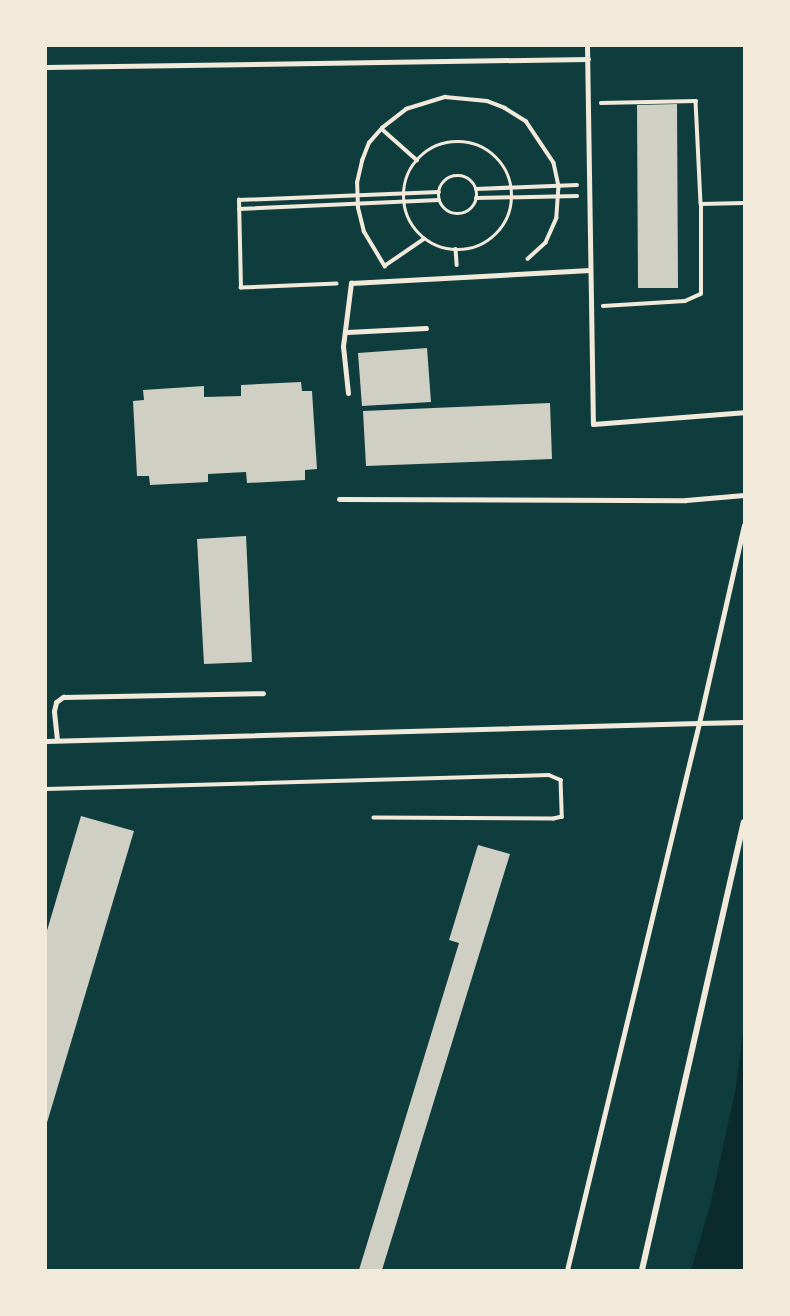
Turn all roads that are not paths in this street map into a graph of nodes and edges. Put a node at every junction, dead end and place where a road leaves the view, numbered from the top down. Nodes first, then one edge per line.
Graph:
1 (587, 46) edge
2 (587, 59) junction
3 (46, 67) edge
4 (590, 270) junction
5 (426, 328) dead end
6 (346, 332) junction
7 (348, 393) dead end
8 (744, 412) edge
9 (744, 495) edge
10 (340, 499) dead end
11 (744, 525) edge
12 (263, 693) dead end
13 (744, 722) edge
14 (699, 723) junction
15 (57, 740) junction
16 (46, 741) edge
17 (744, 822) edge
18 (567, 1270) edge
19 (642, 1270) edge

1 - 2 lane
2 - 3 lane
2 - 4 lane
4 - 6 lane
4 - 8 lane
5 - 6 lane
6 - 7 lane
9 - 10 lane
11 - 14 lane
12 - 15 lane
13 - 14 lane
14 - 15 lane
14 - 18 lane
15 - 16 lane
17 - 19 street

